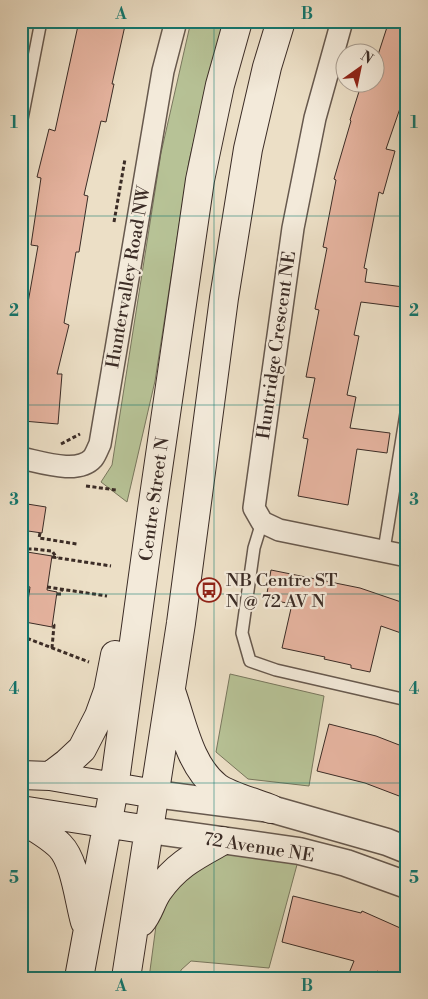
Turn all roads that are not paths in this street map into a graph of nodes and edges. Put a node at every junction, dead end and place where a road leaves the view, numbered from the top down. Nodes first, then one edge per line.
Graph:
1 (41, 21) edge
2 (176, 21) edge
3 (238, 21) edge
4 (281, 21) edge
5 (342, 21) edge
6 (21, 124) edge
7 (407, 407) edge
8 (21, 458) edge
9 (152, 510) junction
10 (262, 522) junction
11 (384, 550) junction
12 (407, 556) edge
13 (171, 690) junction
14 (407, 700) edge
15 (21, 775) edge
16 (50, 776) junction
17 (114, 788) junction
18 (155, 794) junction
19 (272, 809) junction
20 (21, 810) edge
21 (21, 819) edge
22 (108, 823) junction
23 (149, 830) junction
24 (222, 841) junction
25 (407, 850) edge
26 (407, 885) edge
27 (87, 928) junction
28 (133, 930) junction
29 (78, 978) edge
30 (126, 978) edge
31 (203, 978) edge
32 (211, 978) edge

1 - 6 lane
2 - 8 street, Huntervalley Road NW
3 - 9 main road, Centre Street N
4 - 13 main road
5 - 10 street, Huntridge Crescent NE
7 - 11 lane
9 - 16 main road
9 - 17 main road, Centre Street N
10 - 11 street
10 - 14 lane
11 - 12 street
13 - 18 main road
13 - 19 main road
15 - 16 main road, 72 Avenue NE
16 - 17 main road, 72 Avenue NE
17 - 18 main road, 72 Avenue NE
17 - 22 main road, Centre Street N
18 - 19 street, 72 Avenue NE
18 - 23 main road
19 - 25 street, 72 Avenue NE
20 - 22 main road, 72 Avenue NE
21 - 27 main road
22 - 23 main road, 72 Avenue NE
22 - 27 main road, Centre Street N
23 - 24 street, 72 Avenue NE
23 - 28 main road
24 - 26 street, 72 Avenue NE
24 - 28 main road
27 - 29 main road, Centre Street N
28 - 30 main road
31 - 32 lane

